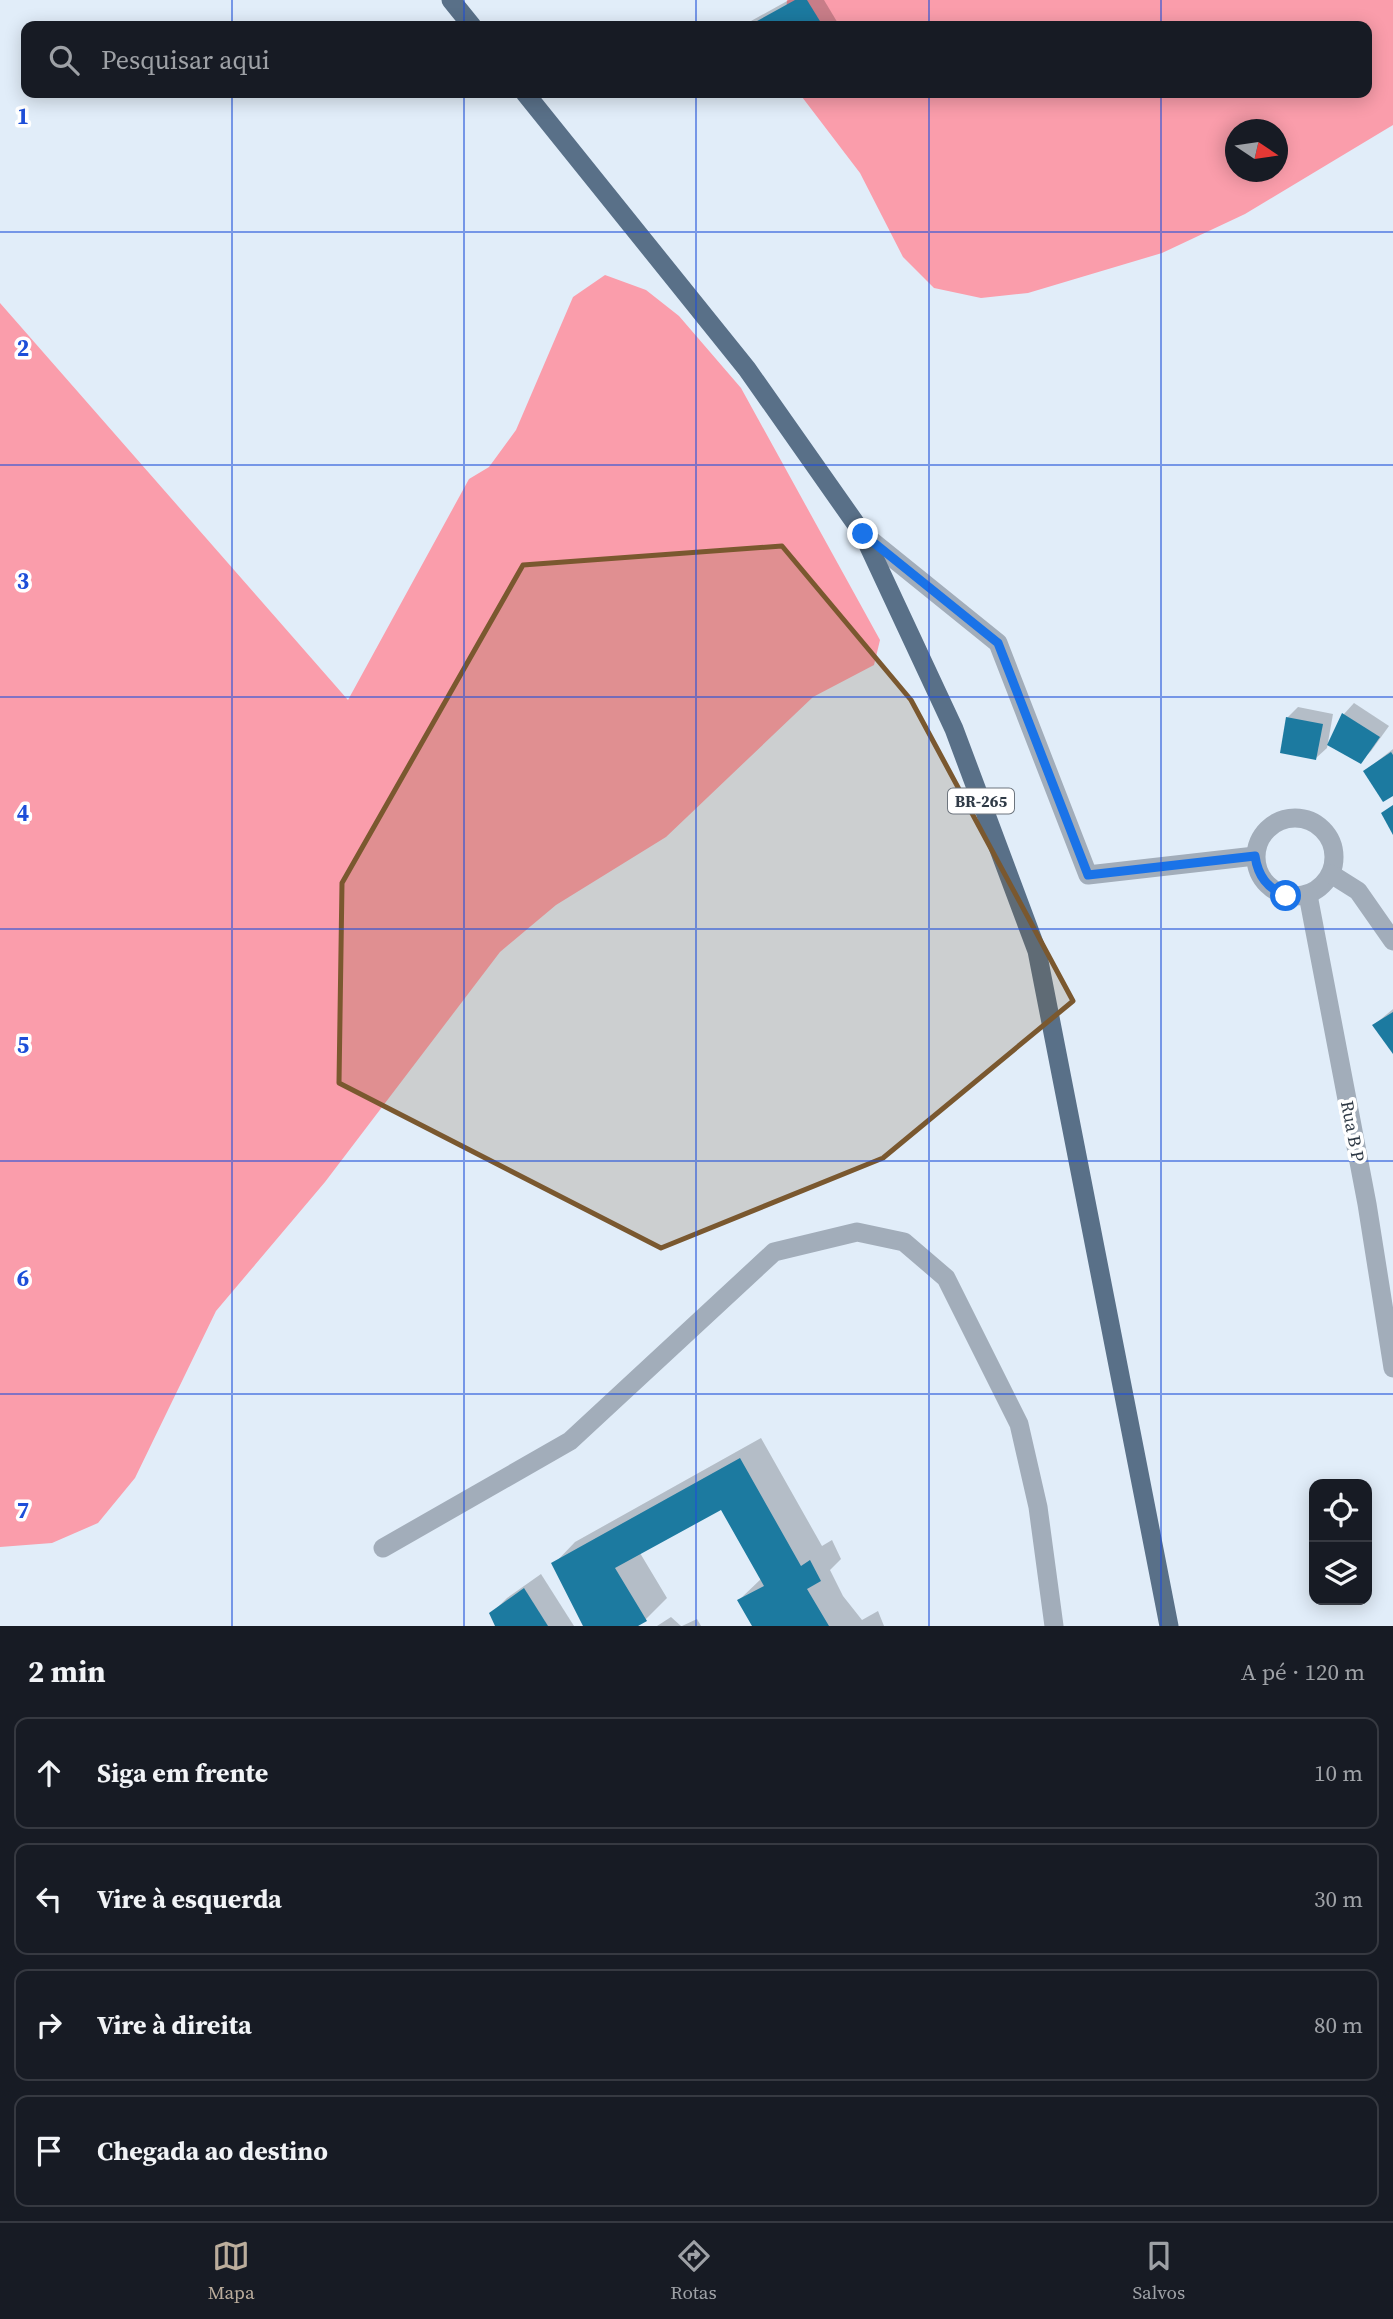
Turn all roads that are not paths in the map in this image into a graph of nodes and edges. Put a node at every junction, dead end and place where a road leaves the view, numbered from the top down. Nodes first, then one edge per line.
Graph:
1 (451, 0) edge
2 (468, 21) edge
3 (529, 98) edge
4 (863, 534) junction
5 (1255, 856) junction
6 (1331, 874) junction
7 (1308, 895) junction
8 (1393, 941) edge
9 (1393, 1368) edge
10 (383, 1548) dead end
11 (1054, 1626) edge
12 (1169, 1626) edge

1 - 2 highway
3 - 4 highway, BR-265
4 - 5 street
4 - 12 highway, BR-265
5 - 6 street
5 - 7 street
6 - 7 street
6 - 8 street
7 - 9 street, Rua B P
10 - 11 street

